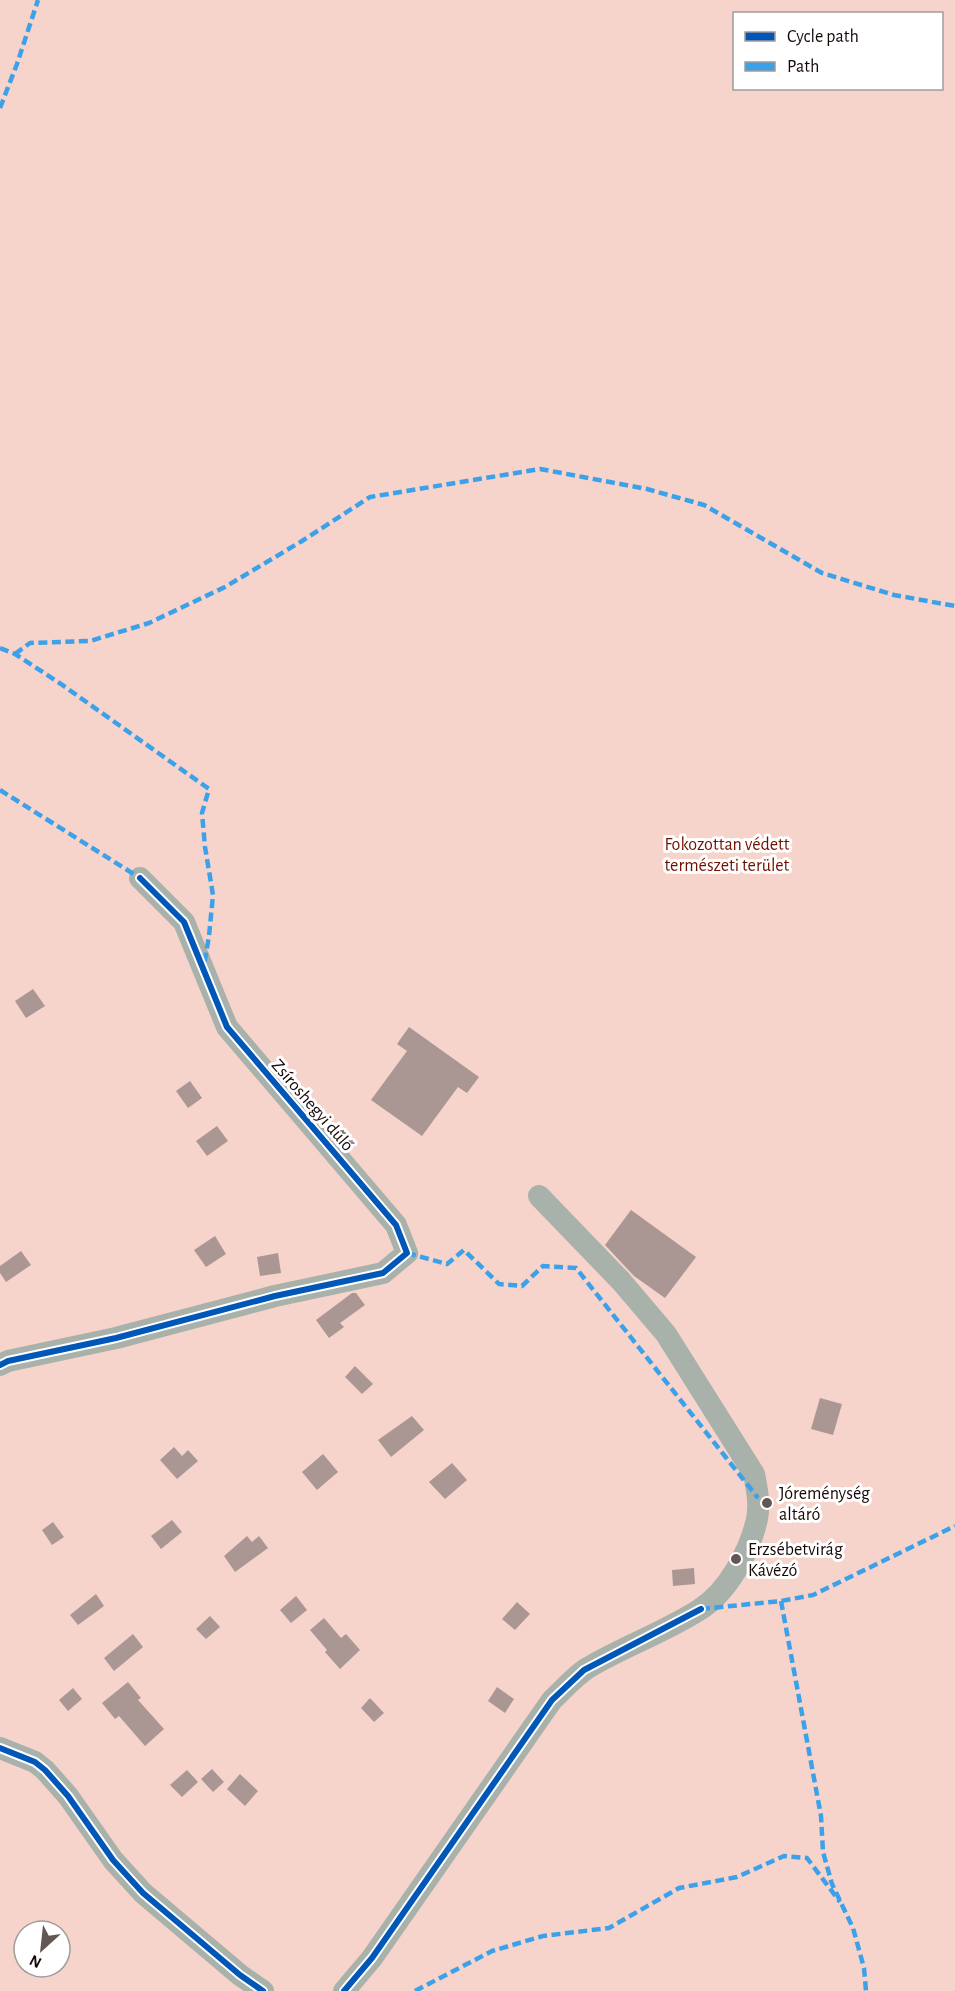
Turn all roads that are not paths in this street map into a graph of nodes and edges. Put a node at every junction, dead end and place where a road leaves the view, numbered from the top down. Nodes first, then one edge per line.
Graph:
1 (140, 878) dead end
2 (538, 1196) dead end
3 (0, 1365) edge
4 (0, 1748) edge
5 (263, 1991) edge
6 (344, 1991) edge

1 - 3 street, Zsíroshegyi dűlő
2 - 6 street
4 - 5 street

